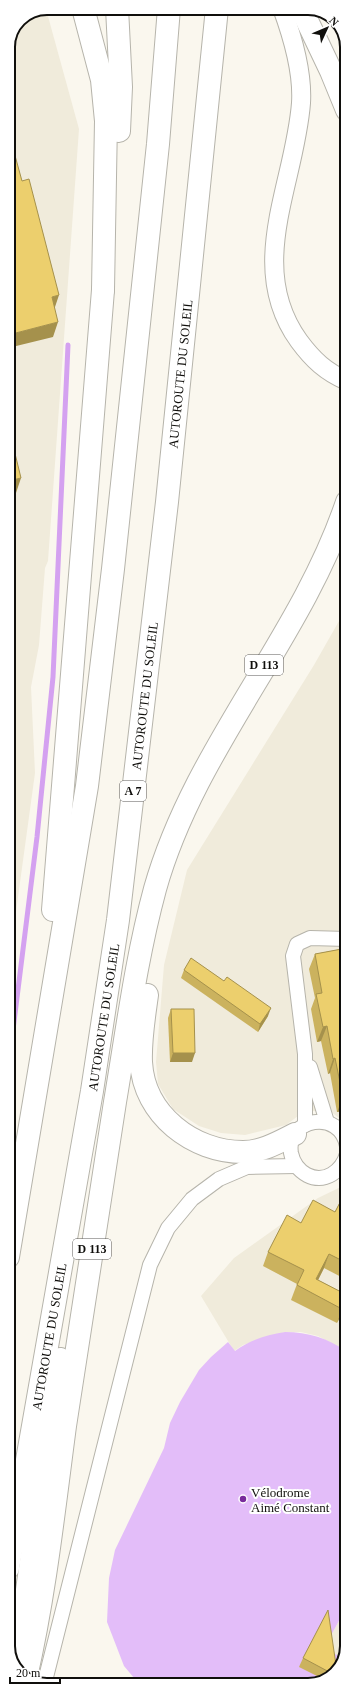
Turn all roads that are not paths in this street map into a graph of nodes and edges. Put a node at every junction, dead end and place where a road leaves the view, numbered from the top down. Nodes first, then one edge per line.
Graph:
1 (86, 15) edge
2 (117, 15) edge
3 (168, 15) edge
4 (216, 15) edge
5 (284, 15) edge
6 (304, 15) edge
7 (340, 92) edge
8 (103, 290) junction
9 (340, 378) edge
10 (340, 522) edge
11 (178, 827) junction
12 (340, 938) edge
13 (50, 1007) junction
14 (305, 1054) junction
15 (92, 1091) junction
16 (327, 1122) junction
17 (300, 1130) junction
18 (340, 1133) edge
19 (296, 1166) junction
20 (340, 1168) edge
21 (15, 1215) edge
22 (15, 1528) edge
23 (17, 1657) edge
24 (27, 1671) edge
25 (46, 1678) edge

1 - 8 main road
2 - 8 main road
3 - 13 main road
4 - 15 main road, AUTOROUTE DU SOLEIL / A 7
5 - 9 street
6 - 7 main road
8 - 13 main road
10 - 11 main road, D 113
11 - 17 main road
11 - 24 main road, D 113
12 - 14 street
13 - 21 main road
14 - 16 street
14 - 17 street
15 - 22 main road, AUTOROUTE DU SOLEIL / A 7
15 - 23 main road
16 - 17 street
16 - 18 street
17 - 19 street
19 - 20 street
19 - 25 street

